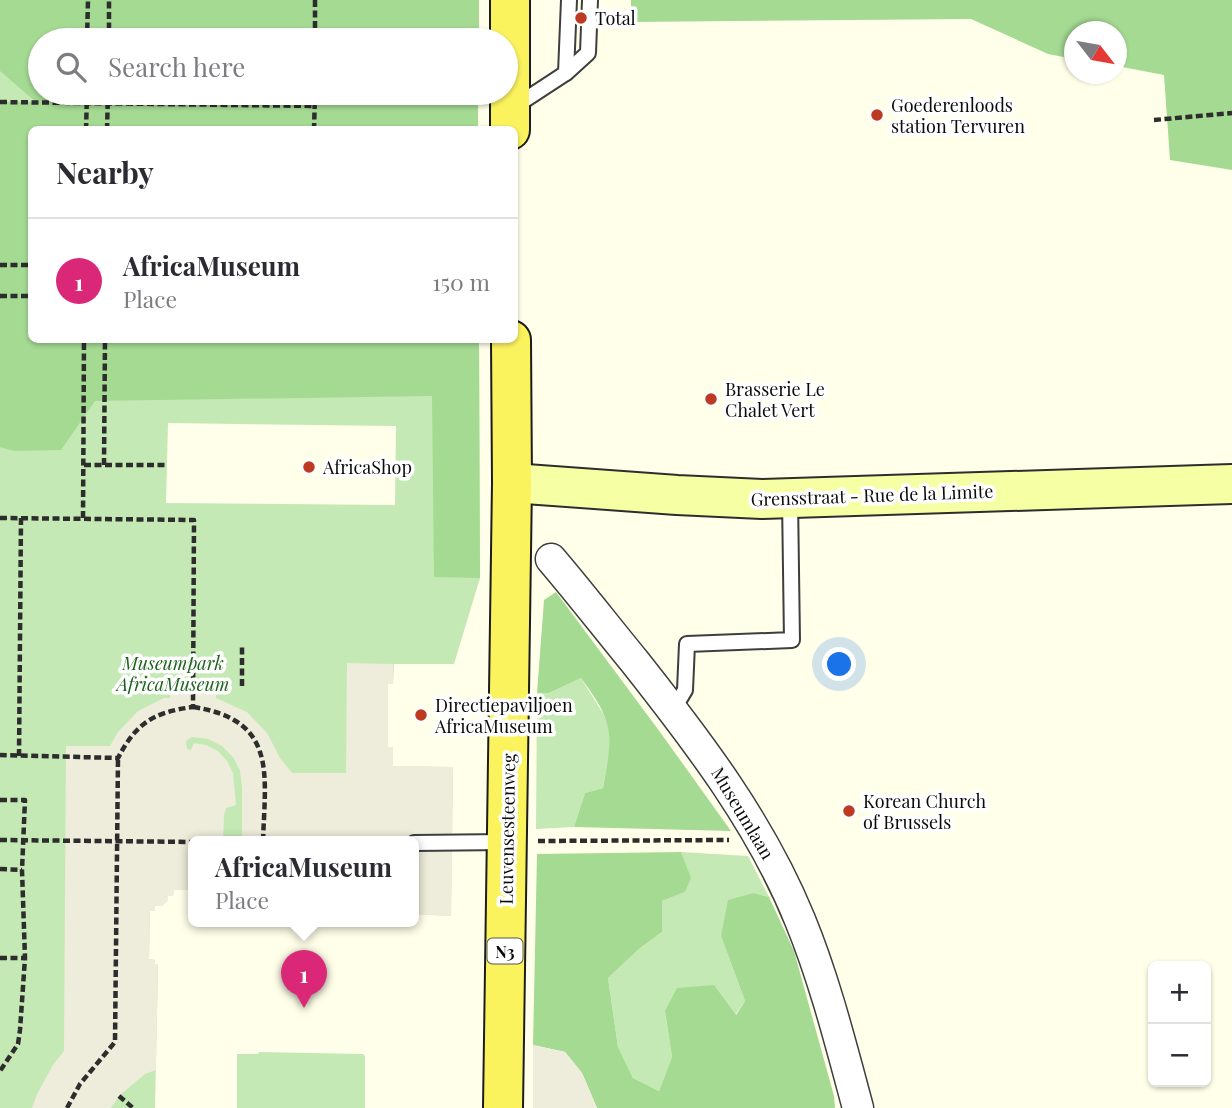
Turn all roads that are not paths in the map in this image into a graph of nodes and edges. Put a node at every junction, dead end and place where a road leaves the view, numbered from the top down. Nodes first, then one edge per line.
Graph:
1 (510, 0) edge
2 (569, 0) edge
3 (590, 0) edge
4 (510, 28) edge
5 (566, 73) junction
6 (510, 120) edge
7 (511, 343) edge
8 (512, 483) junction
9 (1232, 484) edge
10 (790, 498) junction
11 (551, 559) dead end
12 (673, 710) junction
13 (507, 842) junction
14 (419, 843) edge
15 (503, 1108) edge
16 (858, 1108) edge

1 - 4 main road
2 - 5 lane
3 - 5 lane
5 - 6 lane
7 - 8 main road, Leuvensesteenweg / N3
8 - 10 street, Grensstraat - Rue de la Limite
8 - 13 main road, Leuvensesteenweg / N3
9 - 10 street, Grensstraat - Rue de la Limite
10 - 12 lane
11 - 12 street, Museumlaan
12 - 16 street, Museumlaan
13 - 14 lane
13 - 15 main road, Leuvensesteenweg / N3

